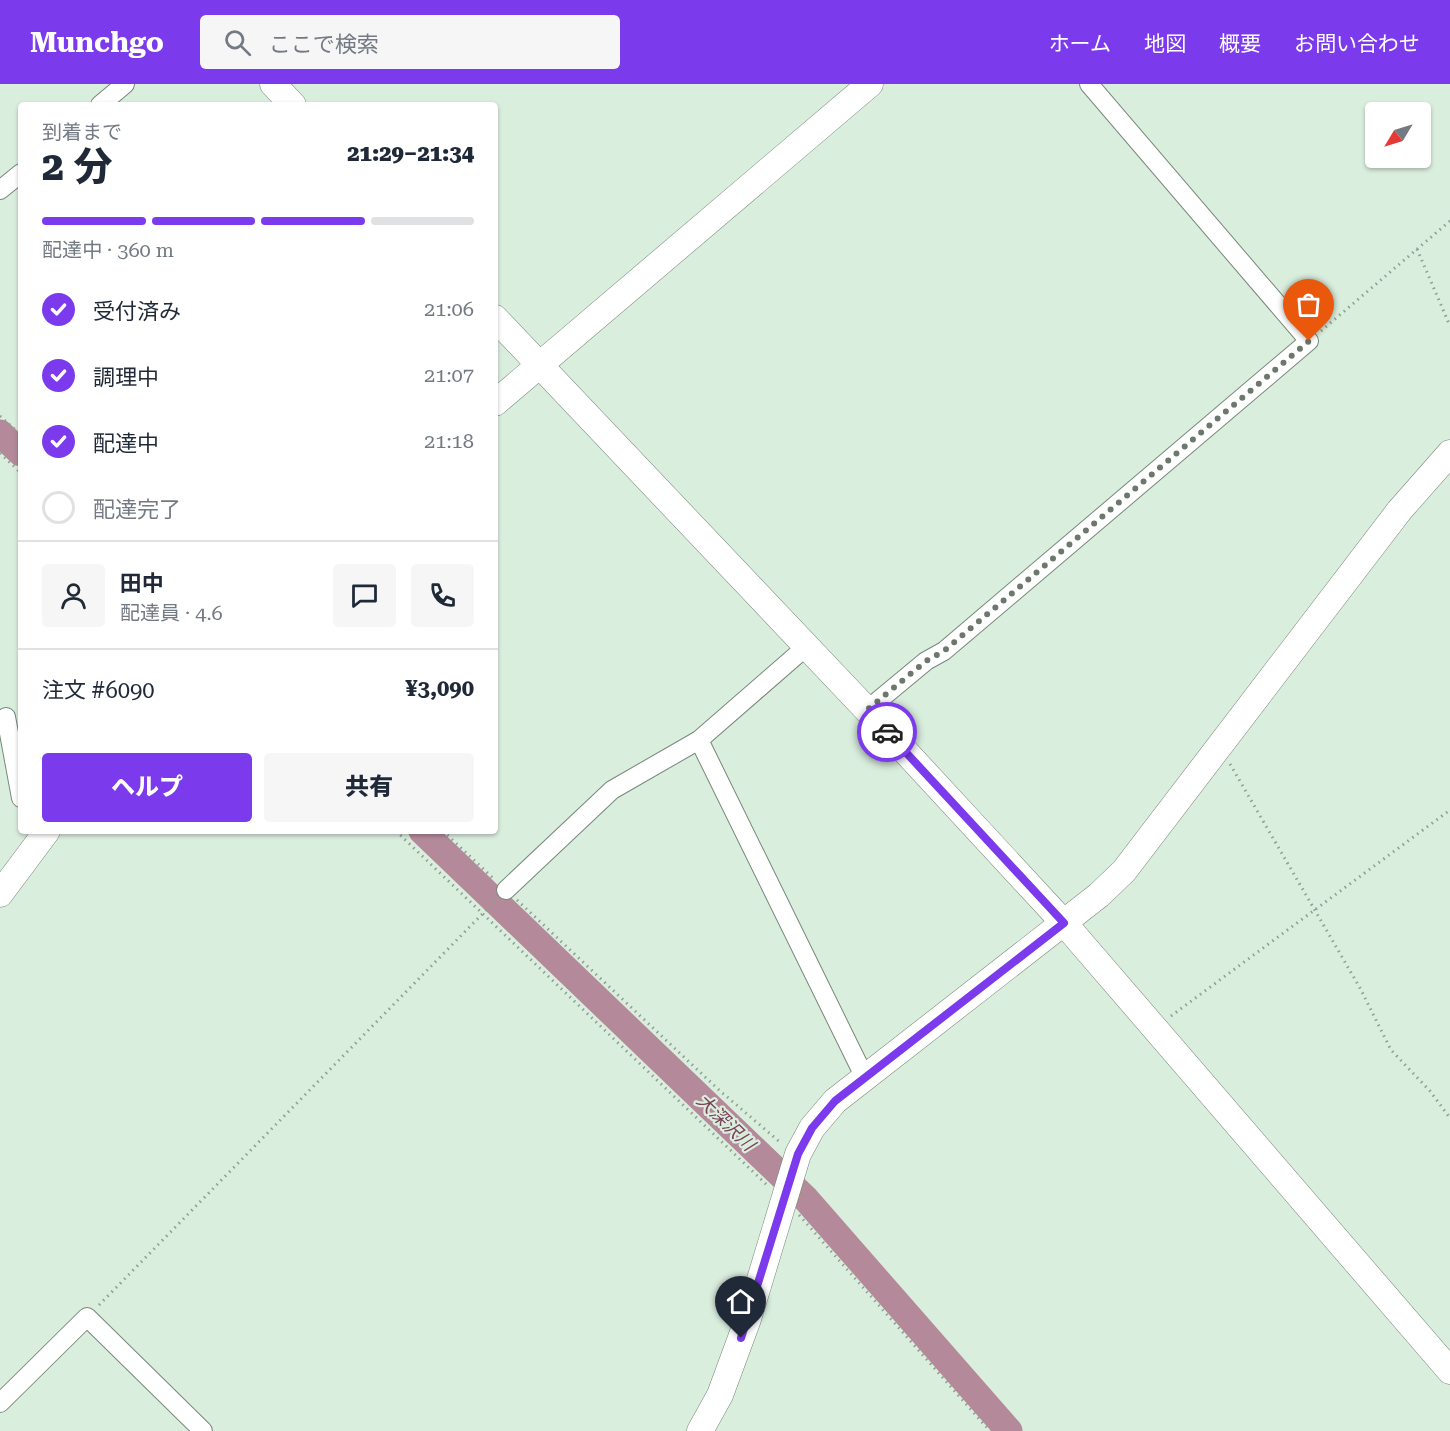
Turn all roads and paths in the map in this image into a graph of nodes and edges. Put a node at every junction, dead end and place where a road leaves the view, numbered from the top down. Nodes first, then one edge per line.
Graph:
1 (125, 84) edge
2 (273, 84) edge
3 (870, 84) edge
4 (1089, 84) edge
5 (104, 102) edge
6 (290, 102) edge
7 (18, 175) edge
8 (0, 190) edge
9 (1450, 221) edge
10 (1417, 249) junction
11 (498, 321) edge
12 (1450, 326) edge
13 (1309, 341) junction
14 (540, 365) junction
15 (498, 400) edge
16 (0, 416) edge
17 (18, 432) edge
18 (0, 453) edge
19 (1450, 453) edge
20 (18, 470) edge
21 (807, 646) junction
22 (867, 710) junction
23 (6, 717) dead end
24 (699, 740) junction
25 (1220, 747) junction
26 (18, 782) edge
27 (1450, 810) edge
28 (43, 834) edge
29 (399, 834) edge
30 (446, 834) edge
31 (506, 890) junction
32 (0, 894) edge
33 (1315, 910) junction
34 (482, 914) junction
35 (1064, 923) junction
36 (1155, 1028) junction
37 (865, 1078) junction
38 (1450, 1118) edge
39 (799, 1151) junction
40 (783, 1201) junction
41 (87, 1317) junction
42 (1450, 1371) edge
43 (0, 1403) edge
44 (203, 1431) edge
45 (700, 1431) edge
46 (990, 1431) edge

1 - 5 street
2 - 6 street
3 - 14 street
4 - 13 street
7 - 8 street
9 - 10 path
10 - 12 path
10 - 13 path
11 - 14 street
13 - 22 street
14 - 15 street
14 - 21 street
16 - 17 path
18 - 20 path
19 - 25 street
21 - 22 street
21 - 24 street
22 - 35 street
23 - 26 street
24 - 31 street
24 - 37 street
25 - 33 path
25 - 35 street
27 - 33 path
28 - 32 street
29 - 34 path
30 - 31 path
31 - 39 path
33 - 36 path
33 - 38 path
34 - 40 path
34 - 41 path
35 - 36 street
35 - 37 street
36 - 42 street
37 - 39 street
39 - 40 street
40 - 45 street
40 - 46 path
41 - 43 street
41 - 44 street

